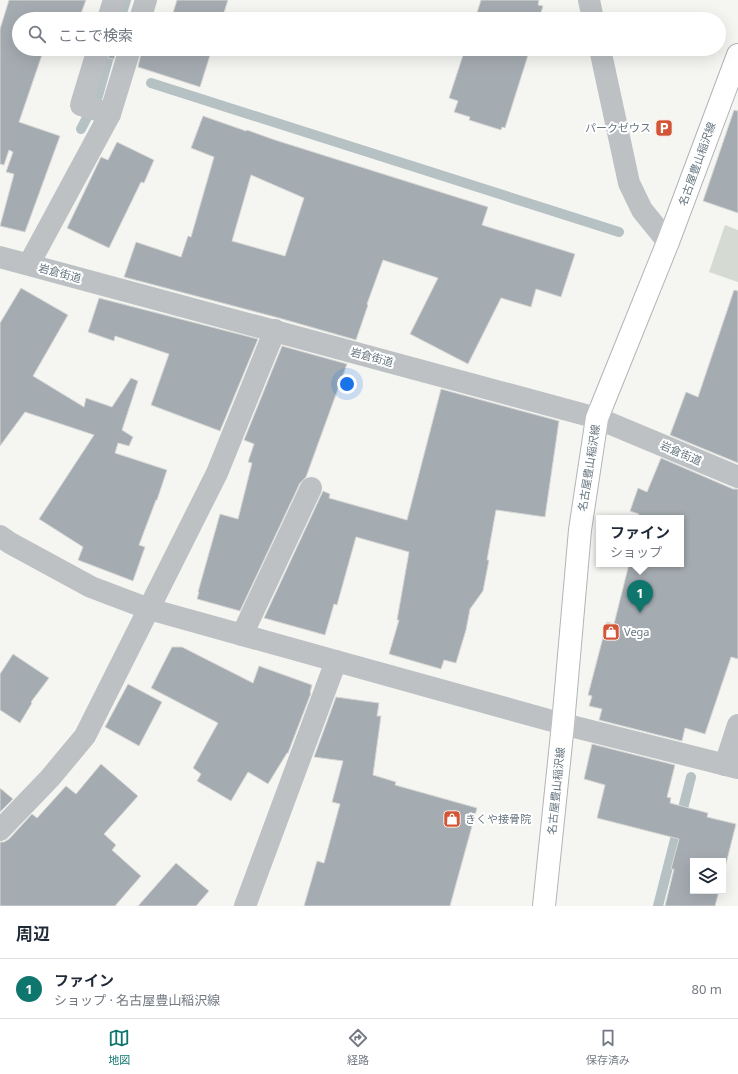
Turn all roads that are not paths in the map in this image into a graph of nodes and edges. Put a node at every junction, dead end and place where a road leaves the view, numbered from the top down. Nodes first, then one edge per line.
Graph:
1 (114, 0) edge
2 (146, 0) edge
3 (589, 0) edge
4 (110, 12) edge
5 (142, 12) edge
6 (592, 12) edge
7 (96, 56) edge
8 (126, 56) edge
9 (602, 56) edge
10 (738, 58) edge
11 (99, 110) junction
12 (668, 242) junction
13 (0, 257) edge
14 (29, 264) junction
15 (275, 330) junction
16 (597, 418) junction
17 (738, 477) edge
18 (311, 488) dead end
19 (0, 536) edge
20 (149, 609) junction
21 (242, 635) junction
22 (336, 661) junction
23 (563, 724) junction
24 (738, 725) edge
25 (731, 766) edge
26 (0, 830) edge
27 (245, 906) edge
28 (544, 906) edge

1 - 4 street
2 - 5 street
3 - 6 street
7 - 11 street
8 - 11 street
9 - 12 street
10 - 12 main road, 名古屋豊山稲沢線
11 - 14 street
12 - 16 main road, 名古屋豊山稲沢線
13 - 14 street, 岩倉街道
14 - 15 street, 岩倉街道
15 - 16 street, 岩倉街道
15 - 20 street
16 - 17 street, 岩倉街道
16 - 23 main road, 名古屋豊山稲沢線
18 - 21 street
19 - 20 street
20 - 21 street
20 - 26 street
21 - 22 street
22 - 23 street
22 - 27 street
23 - 25 street
23 - 28 main road, 名古屋豊山稲沢線
24 - 25 street

